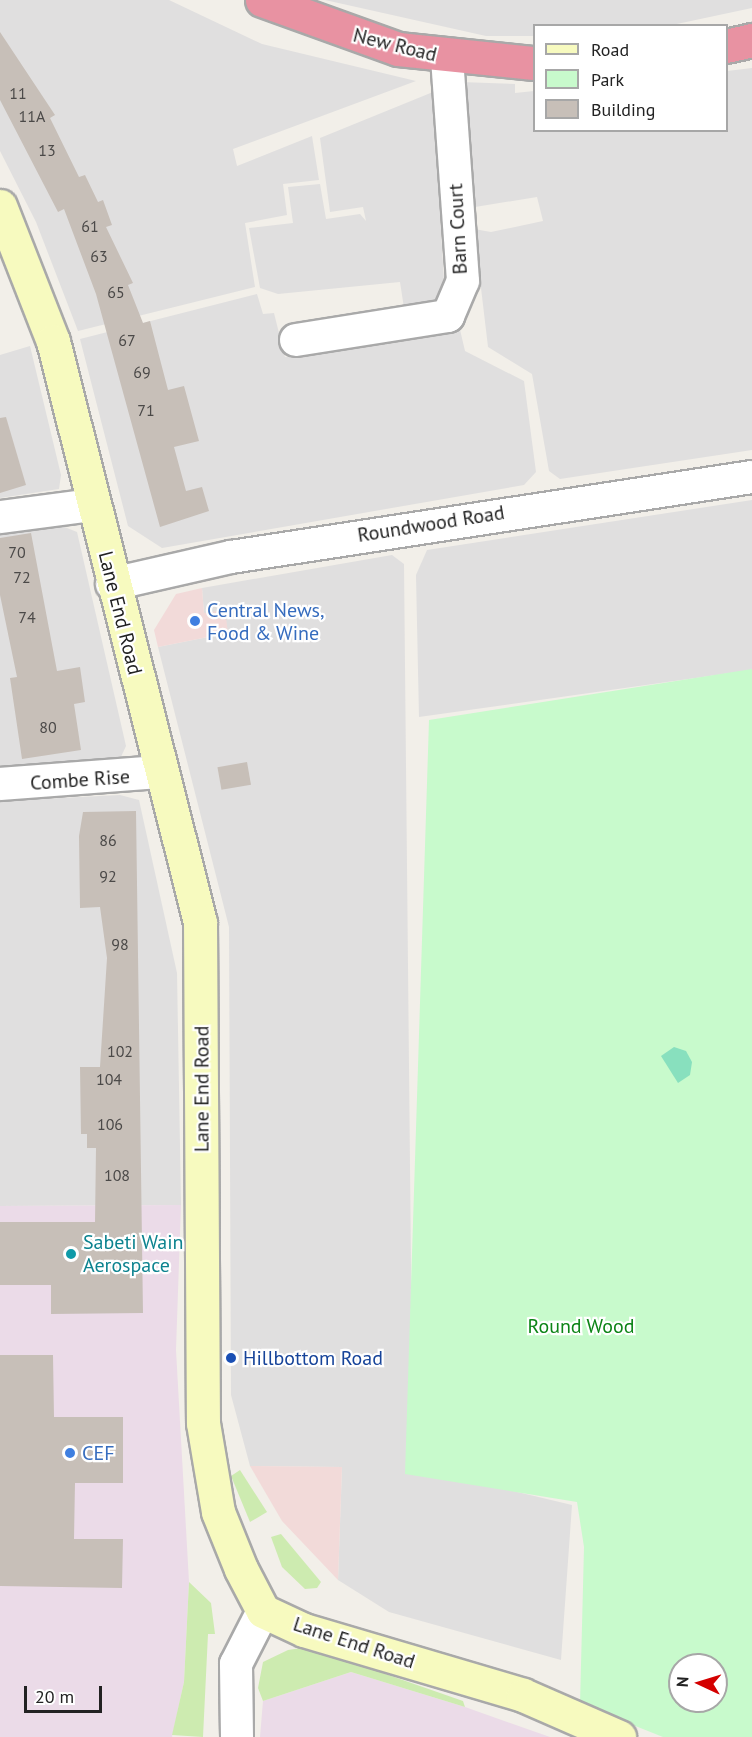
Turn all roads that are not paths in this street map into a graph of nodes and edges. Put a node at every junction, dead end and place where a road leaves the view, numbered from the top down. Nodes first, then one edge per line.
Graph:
1 (262, 0) edge
2 (752, 40) edge
3 (728, 46) edge
4 (447, 58) junction
5 (533, 63) edge
6 (0, 206) edge
7 (296, 340) dead end
8 (752, 477) edge
9 (92, 505) junction
10 (0, 517) edge
11 (112, 584) junction
12 (160, 772) junction
13 (0, 784) edge
14 (263, 1611) junction
15 (237, 1737) edge
16 (619, 1737) edge

1 - 4 highway, New Road
2 - 3 highway
4 - 5 highway, New Road
4 - 7 street, Barn Court
6 - 9 street, Lane End Road
8 - 11 street, Roundwood Road
9 - 10 street
9 - 11 street, Lane End Road
11 - 12 street, Lane End Road
12 - 13 street, Combe Rise
12 - 14 street, Lane End Road
14 - 15 street
14 - 16 street, Lane End Road

